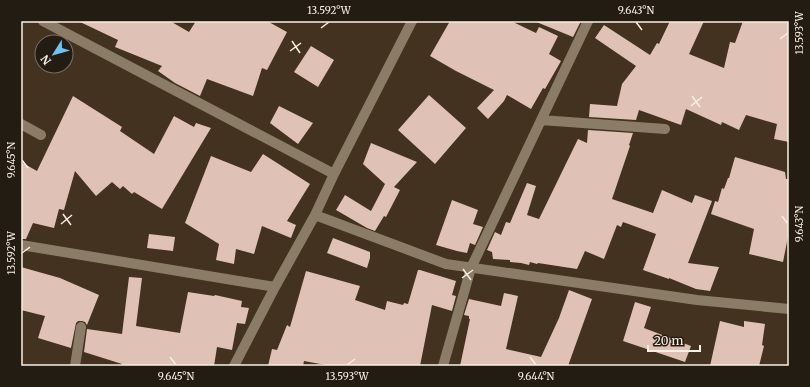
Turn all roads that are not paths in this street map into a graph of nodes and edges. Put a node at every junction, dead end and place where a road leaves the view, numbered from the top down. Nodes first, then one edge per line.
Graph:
1 (43, 21) edge
2 (412, 21) edge
3 (588, 21) edge
4 (541, 120) junction
5 (21, 124) edge
6 (665, 129) dead end
7 (41, 134) dead end
8 (334, 174) junction
9 (315, 215) junction
10 (21, 246) edge
11 (471, 268) junction
12 (274, 287) junction
13 (789, 310) edge
14 (81, 327) dead end
15 (75, 366) edge
16 (234, 366) edge
17 (442, 366) edge

1 - 8 street
2 - 8 street
3 - 4 street
4 - 6 street
4 - 11 street
5 - 7 street
8 - 9 street
9 - 11 street
9 - 12 street
10 - 12 street
11 - 13 street
11 - 17 street
12 - 16 street
14 - 15 street

